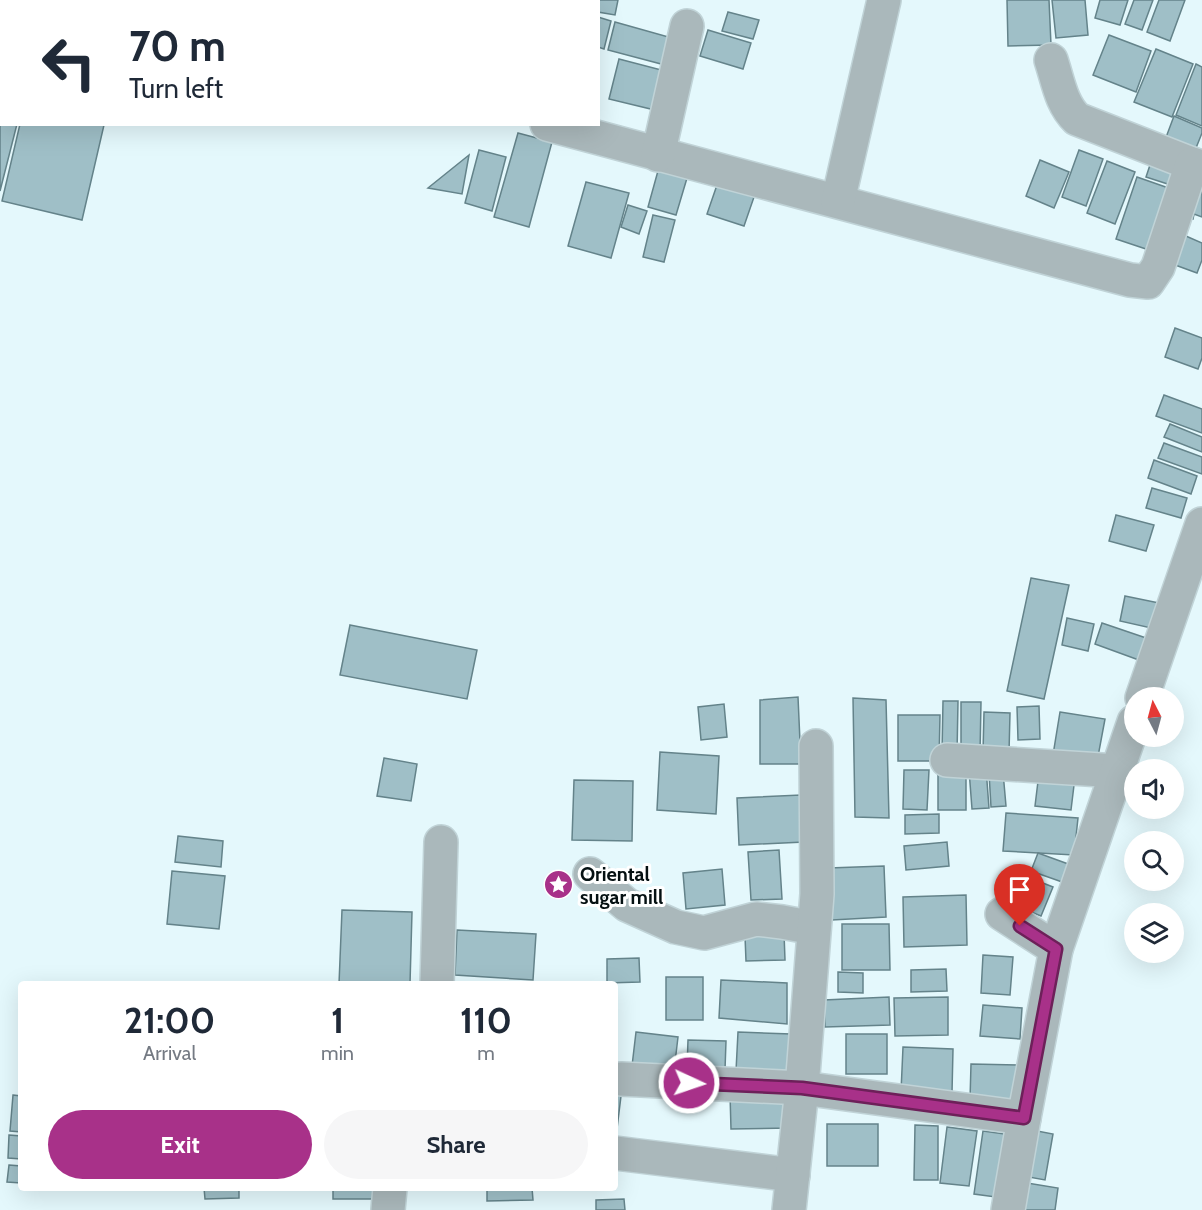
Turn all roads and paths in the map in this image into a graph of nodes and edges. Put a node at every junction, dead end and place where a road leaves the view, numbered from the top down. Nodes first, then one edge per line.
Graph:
1 (884, 0) edge
2 (687, 26) dead end
3 (1052, 60) dead end
4 (555, 126) edge
5 (658, 155) junction
6 (1197, 166) edge
7 (838, 201) junction
8 (1202, 524) edge
9 (1146, 687) edge
10 (816, 746) dead end
11 (1125, 747) edge
12 (947, 760) dead end
13 (1117, 771) junction
14 (441, 842) dead end
15 (590, 874) dead end
16 (1002, 914) dead end
17 (814, 928) junction
18 (1056, 949) junction
19 (437, 981) edge
20 (621, 1079) dead end
21 (802, 1088) junction
22 (1024, 1118) junction
23 (618, 1153) edge
24 (793, 1175) junction
25 (390, 1191) edge
26 (388, 1210) edge
27 (789, 1210) edge
28 (1008, 1210) edge

1 - 7 street
2 - 5 street
3 - 6 street
4 - 5 street
5 - 7 street
6 - 7 street
8 - 9 street
10 - 17 street
11 - 13 street
12 - 13 street
13 - 18 street
14 - 19 street
15 - 17 street
16 - 18 street
17 - 21 street
18 - 22 street
20 - 21 street
21 - 22 street
21 - 24 street
22 - 28 street
23 - 24 street
24 - 27 street
25 - 26 street

